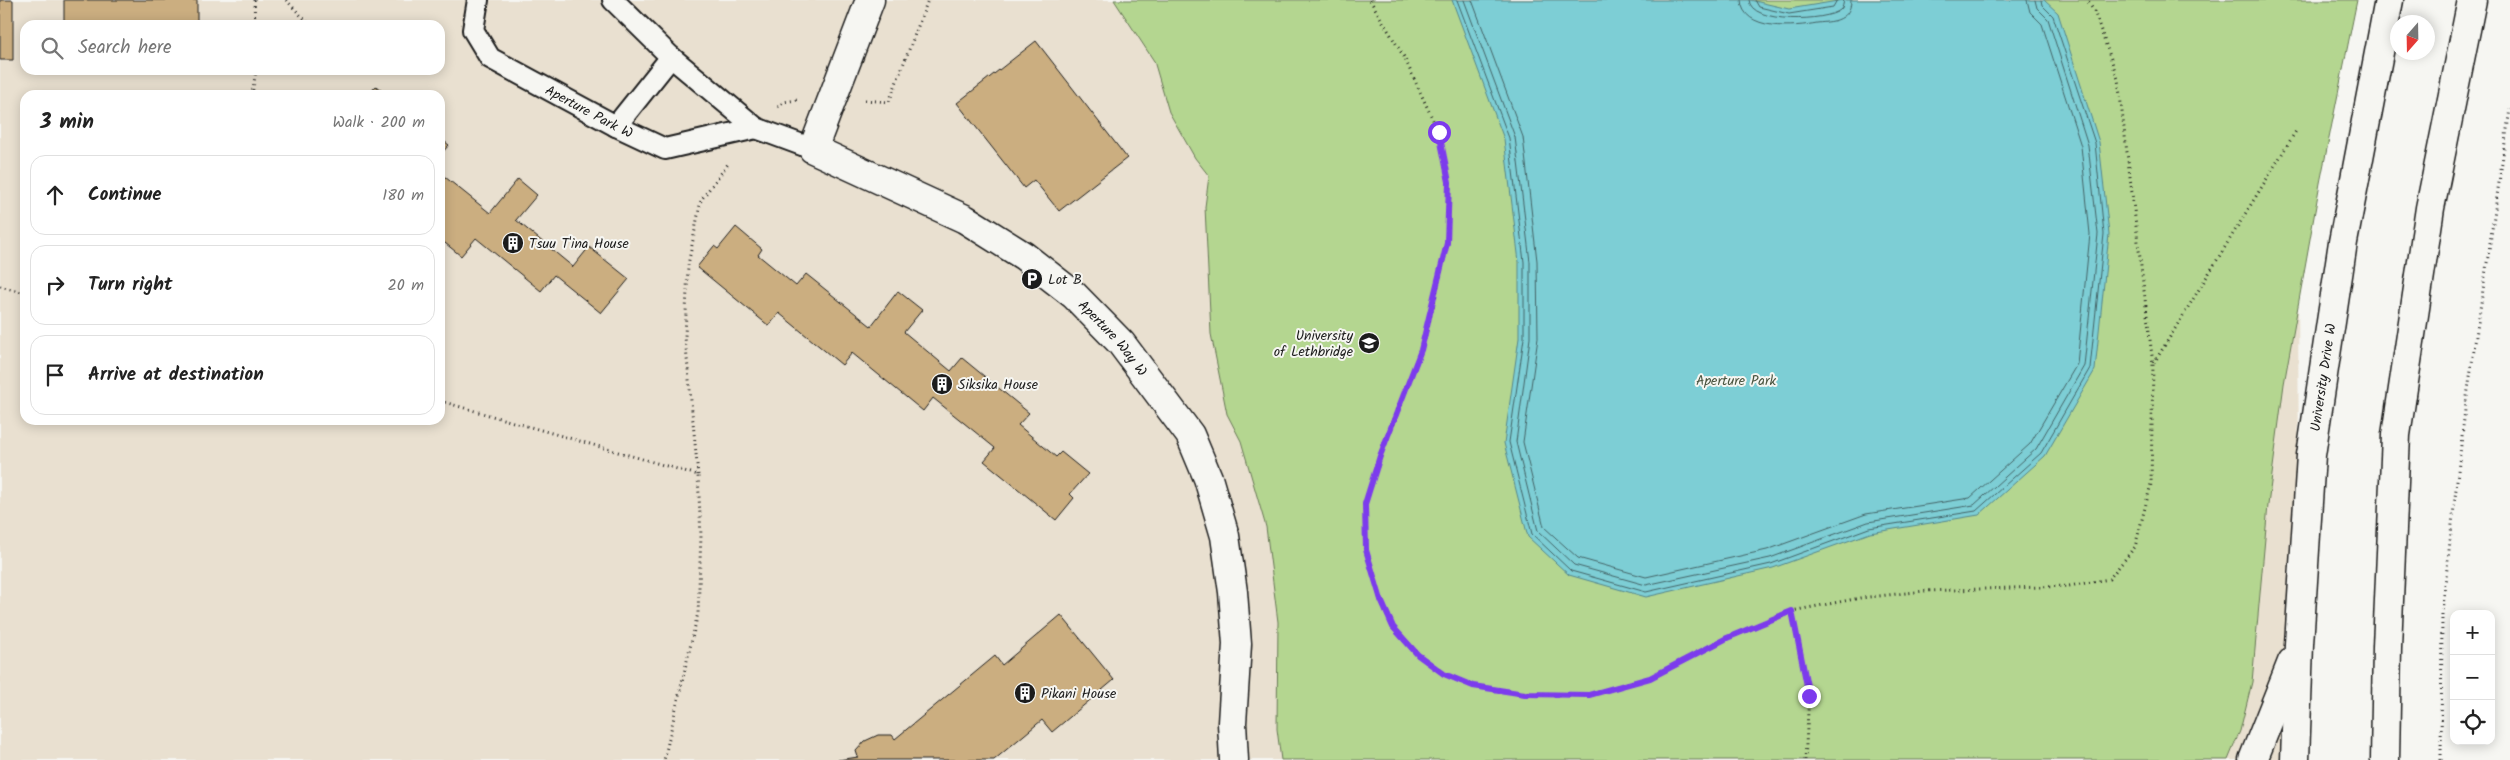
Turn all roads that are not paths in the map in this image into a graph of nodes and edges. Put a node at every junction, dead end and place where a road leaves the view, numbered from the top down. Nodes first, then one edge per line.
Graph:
1 (478, 0) edge
2 (613, 0) edge
3 (870, 0) edge
4 (2389, 0) edge
5 (2472, 0) edge
6 (672, 57) junction
7 (616, 126) junction
8 (756, 128) junction
9 (813, 149) junction
10 (2299, 644) junction
11 (1234, 760) edge
12 (2252, 760) edge
13 (2295, 760) edge
14 (2385, 760) edge

1 - 7 lane, Aperture Park W
2 - 6 lane
3 - 9 main road
4 - 10 main road, University Drive W
5 - 14 main road
6 - 7 lane
6 - 8 lane
7 - 8 lane, Aperture Park W
8 - 9 lane
9 - 11 main road, Aperture Way W
10 - 12 main road
10 - 13 main road, University Drive W

